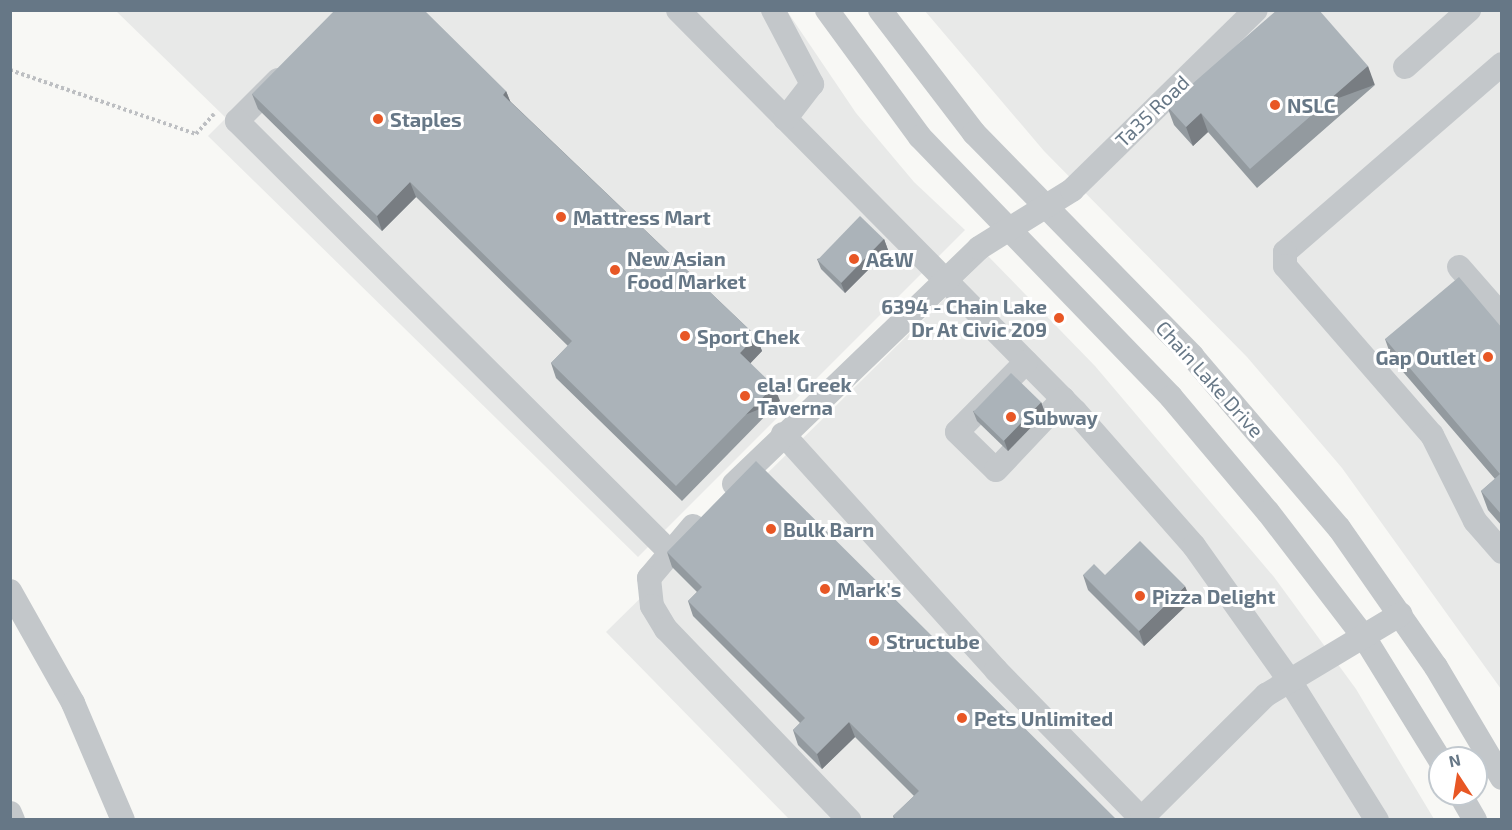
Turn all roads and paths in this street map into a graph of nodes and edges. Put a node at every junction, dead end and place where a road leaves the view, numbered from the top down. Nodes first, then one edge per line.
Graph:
1 (678, 10) edge
2 (773, 10) edge
3 (827, 10) edge
4 (880, 10) edge
5 (1256, 10) edge
6 (1469, 10) edge
7 (1502, 64) edge
8 (293, 66) edge
9 (1405, 67) dead end
10 (10, 70) edge
11 (229, 113) junction
12 (785, 119) junction
13 (1045, 208) junction
14 (1007, 230) junction
15 (1459, 267) dead end
16 (945, 280) junction
17 (1502, 316) edge
18 (1026, 362) junction
19 (1063, 399) junction
20 (783, 434) junction
21 (668, 550) junction
22 (1502, 552) edge
23 (10, 591) edge
24 (1401, 614) junction
25 (1364, 637) junction
26 (1290, 681) junction
27 (1431, 746) edge
28 (1502, 778) edge
29 (1467, 806) edge
30 (10, 813) edge
31 (13, 819) edge
32 (123, 819) edge
33 (849, 819) edge
34 (1142, 819) edge
35 (1377, 819) edge
36 (1475, 819) edge

1 - 12 street
2 - 12 street
3 - 14 street
4 - 13 street, Chain Lake Drive
5 - 13 street, Ta35 Road
6 - 9 street
7 - 22 street
8 - 11 street
10 - 11 path
11 - 21 street
12 - 16 street
13 - 14 street, Ta35 Road
13 - 24 street, Chain Lake Drive
14 - 16 street, Ta35 Road
14 - 25 street
15 - 17 street
16 - 18 street
16 - 20 street, Ta35 Road
18 - 19 street
18 - 19 street
19 - 26 street
20 - 21 street, Ta35 Road
20 - 34 street
21 - 33 street, Ta35 Road
23 - 32 street
24 - 25 street
24 - 28 street, Chain Lake Drive
25 - 26 street
25 - 27 street
26 - 34 street
26 - 35 street
29 - 36 street
30 - 31 street

